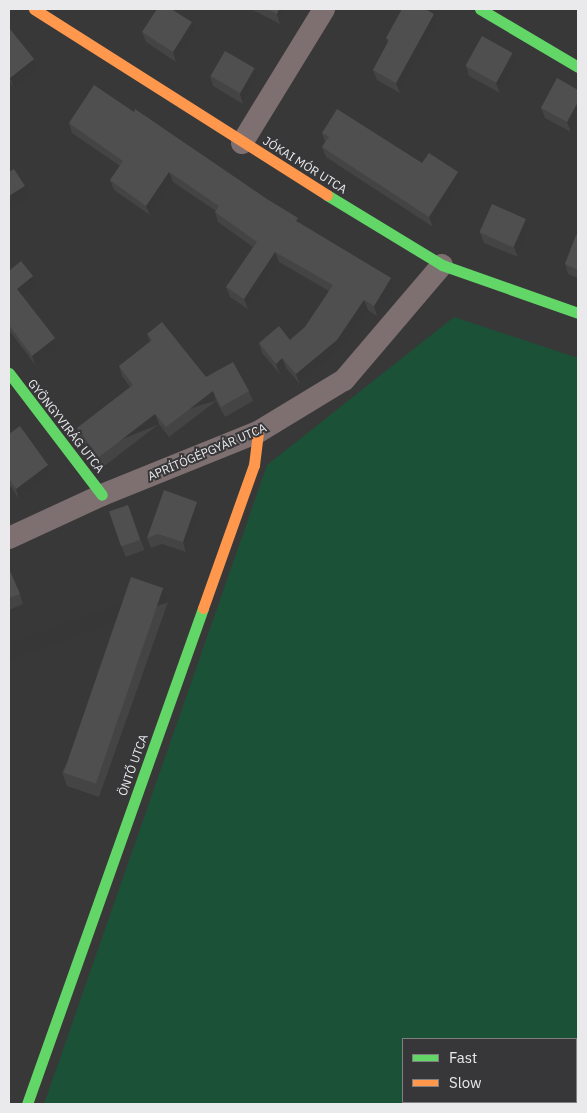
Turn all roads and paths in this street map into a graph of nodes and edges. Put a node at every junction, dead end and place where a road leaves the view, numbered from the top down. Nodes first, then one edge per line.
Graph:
1 (34, 9) edge
2 (324, 9) edge
3 (480, 9) edge
4 (578, 67) edge
5 (242, 142) junction
6 (442, 266) junction
7 (578, 313) edge
8 (9, 373) edge
9 (258, 432) junction
10 (102, 495) junction
11 (9, 538) edge
12 (27, 1104) edge

1 - 5 street, JÓKAI MÓR UTCA
2 - 5 street
3 - 4 street
5 - 6 street, JÓKAI MÓR UTCA
6 - 7 street, JÓKAI MÓR UTCA
6 - 9 street, APRÍTÓGÉPGYÁR UTCA
8 - 10 street, GYÖNGYVIRÁG UTCA
9 - 10 street, APRÍTÓGÉPGYÁR UTCA
9 - 12 street, ÖNTŐ UTCA
10 - 11 street, APRÍTÓGÉPGYÁR UTCA

